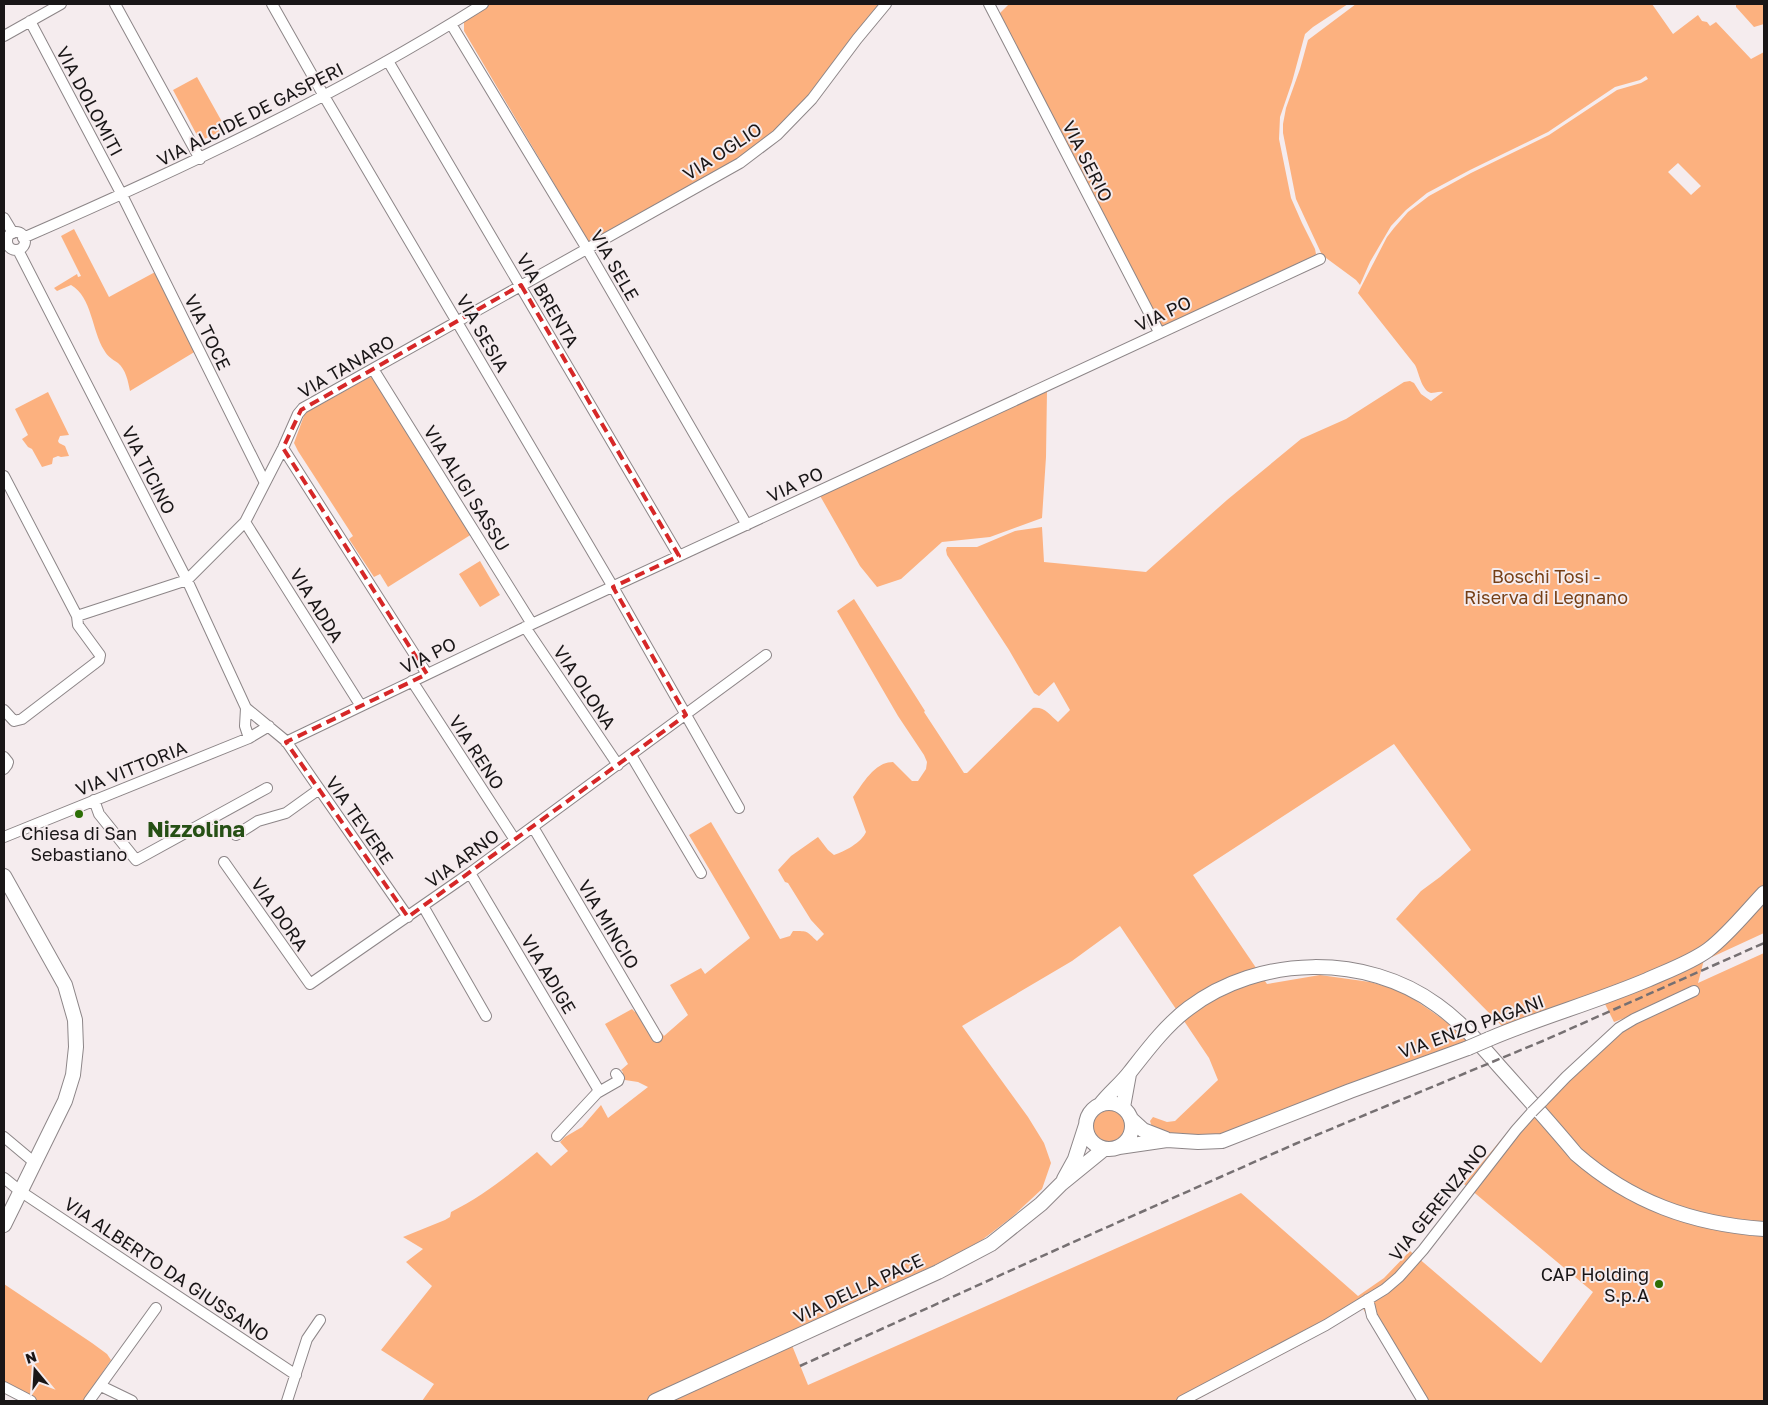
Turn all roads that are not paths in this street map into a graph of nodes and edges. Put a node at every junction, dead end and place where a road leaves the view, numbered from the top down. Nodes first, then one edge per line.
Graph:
1 (61, 4) edge
2 (115, 4) edge
3 (272, 4) edge
4 (483, 4) edge
5 (886, 4) edge
6 (989, 4) edge
7 (30, 21) junction
8 (451, 24) junction
9 (4, 36) edge
10 (388, 62) junction
11 (324, 96) junction
12 (200, 159) junction
13 (122, 195) junction
14 (4, 218) edge
15 (12, 233) junction
16 (23, 238) junction
17 (6, 246) edge
18 (587, 248) junction
19 (18, 250) junction
20 (1320, 259) dead end
21 (521, 285) junction
22 (458, 321) junction
23 (1159, 332) junction
24 (374, 369) junction
25 (283, 448) junction
26 (4, 476) edge
27 (265, 484) junction
28 (245, 522) junction
29 (747, 525) junction
30 (679, 556) junction
31 (186, 580) junction
32 (613, 587) junction
33 (77, 616) junction
34 (529, 625) junction
35 (766, 655) dead end
36 (427, 674) junction
37 (412, 681) junction
38 (361, 706) junction
39 (246, 708) junction
40 (4, 710) edge
41 (686, 716) junction
42 (260, 719) junction
43 (245, 726) junction
44 (269, 726) junction
45 (249, 738) junction
46 (286, 742) junction
47 (631, 755) junction
48 (4, 757) edge
49 (618, 765) junction
50 (4, 769) edge
51 (267, 788) dead end
52 (318, 790) junction
53 (94, 800) junction
54 (739, 808) dead end
55 (533, 827) junction
56 (236, 835) dead end
57 (4, 837) edge
58 (516, 840) junction
59 (224, 862) dead end
60 (470, 873) junction
61 (701, 873) dead end
62 (4, 876) edge
63 (1764, 893) edge
64 (423, 906) junction
65 (408, 917) junction
66 (310, 984) joint
67 (1694, 991) dead end
68 (486, 1016) dead end
69 (657, 1037) dead end
70 (616, 1074) dead end
71 (1129, 1074) junction
72 (598, 1093) junction
73 (1100, 1105) junction
74 (1123, 1107) junction
75 (1536, 1107) junction
76 (1131, 1119) junction
77 (1086, 1124) junction
78 (557, 1136) dead end
79 (4, 1137) edge
80 (1167, 1140) junction
81 (1119, 1147) junction
82 (1104, 1148) junction
83 (35, 1163) junction
84 (4, 1178) edge
85 (1061, 1184) junction
86 (20, 1191) junction
87 (4, 1225) edge
88 (1764, 1229) edge
89 (1368, 1299) junction
90 (156, 1308) dead end
91 (320, 1320) dead end
92 (296, 1375) junction
93 (101, 1386) junction
94 (4, 1388) edge
95 (31, 1401) edge
96 (89, 1401) edge
97 (132, 1401) edge
98 (287, 1401) edge
99 (655, 1401) edge
100 (1182, 1401) edge
101 (1423, 1401) edge

1 - 7 street
2 - 12 street
3 - 11 street, VIA SESIA
4 - 8 street, VIA ALCIDE DE GASPERI
5 - 18 street, VIA OGLIO
6 - 23 street, VIA SERIO
7 - 9 street
7 - 13 street, VIA DOLOMITI
8 - 10 street, VIA ALCIDE DE GASPERI
8 - 18 street, VIA SELE
10 - 11 street, VIA ALCIDE DE GASPERI
10 - 21 street, VIA BRENTA
11 - 12 street, VIA ALCIDE DE GASPERI
11 - 22 street, VIA SESIA
12 - 13 street, VIA ALCIDE DE GASPERI
13 - 16 street, VIA ALCIDE DE GASPERI
13 - 27 street, VIA TOCE
14 - 15 street
15 - 16 street
15 - 17 street
16 - 19 street
17 - 19 street
18 - 21 street, VIA TANARO
18 - 29 street, VIA SELE
19 - 31 street, VIA TICINO
20 - 23 street, VIA PO
21 - 22 street, VIA TANARO
21 - 30 street, VIA BRENTA
22 - 24 street, VIA TANARO
22 - 32 street, VIA SESIA
23 - 29 street, VIA PO
24 - 25 street, VIA TANARO
24 - 34 street, VIA ALIGI SASSU
25 - 27 street, VIA TANARO
25 - 36 street
26 - 33 street
27 - 28 street, VIA TANARO
28 - 31 street, VIA TANARO
28 - 38 street, VIA ADDA
29 - 30 street, VIA PO
30 - 32 street, VIA PO
31 - 33 street
31 - 39 street, VIA TICINO
32 - 34 street, VIA PO
32 - 41 street, VIA SESIA
33 - 40 street
34 - 36 street, VIA PO
34 - 49 street, VIA OLONA
35 - 41 street, VIA ARNO
36 - 37 street, VIA PO
37 - 38 street, VIA PO
37 - 58 street, VIA RENO
38 - 46 street, VIA PO
39 - 42 street, VIA TEVERE
39 - 43 street
41 - 47 street, VIA ARNO
41 - 54 street, VIA SESIA
42 - 43 street
42 - 44 street, VIA TEVERE
43 - 45 street
44 - 45 street, VIA VITTORIA
44 - 46 street, VIA TEVERE
45 - 53 street, VIA VITTORIA
46 - 52 street, VIA TEVERE
47 - 49 street, VIA ARNO
47 - 61 street
48 - 50 street
49 - 55 street, VIA ARNO
51 - 53 street
52 - 56 street
52 - 65 street, VIA TEVERE
53 - 57 street, VIA VITTORIA
55 - 58 street, VIA ARNO
55 - 69 street, VIA MINCIO
58 - 60 street, VIA ARNO
59 - 66 street, VIA DORA
60 - 64 street, VIA ARNO
60 - 72 street, VIA ADIGE
62 - 83 main road
63 - 80 main road, VIA ENZO PAGANI, bridge
64 - 65 street, VIA ARNO
64 - 68 street
65 - 66 street, VIA ARNO
67 - 75 street, VIA GERENZANO
70 - 72 street
71 - 73 main road
71 - 74 main road
71 - 75 main road
72 - 78 street
73 - 74 main road
73 - 77 main road
74 - 76 main road
75 - 88 main road
75 - 89 street, VIA GERENZANO
76 - 80 main road, VIA ENZO PAGANI
76 - 81 main road
77 - 82 main road
77 - 85 main road, VIA DELLA PACE
79 - 83 street
80 - 81 main road, VIA ENZO PAGANI
81 - 82 main road
82 - 85 main road, VIA DELLA PACE
83 - 86 main road
84 - 86 street, VIA ALBERTO DA GIUSSANO
85 - 99 main road, VIA DELLA PACE
86 - 87 main road
86 - 92 street, VIA ALBERTO DA GIUSSANO
89 - 100 street, VIA GERENZANO
89 - 101 street
90 - 93 street
91 - 92 street
92 - 98 street
93 - 96 street
93 - 97 street
94 - 95 street

